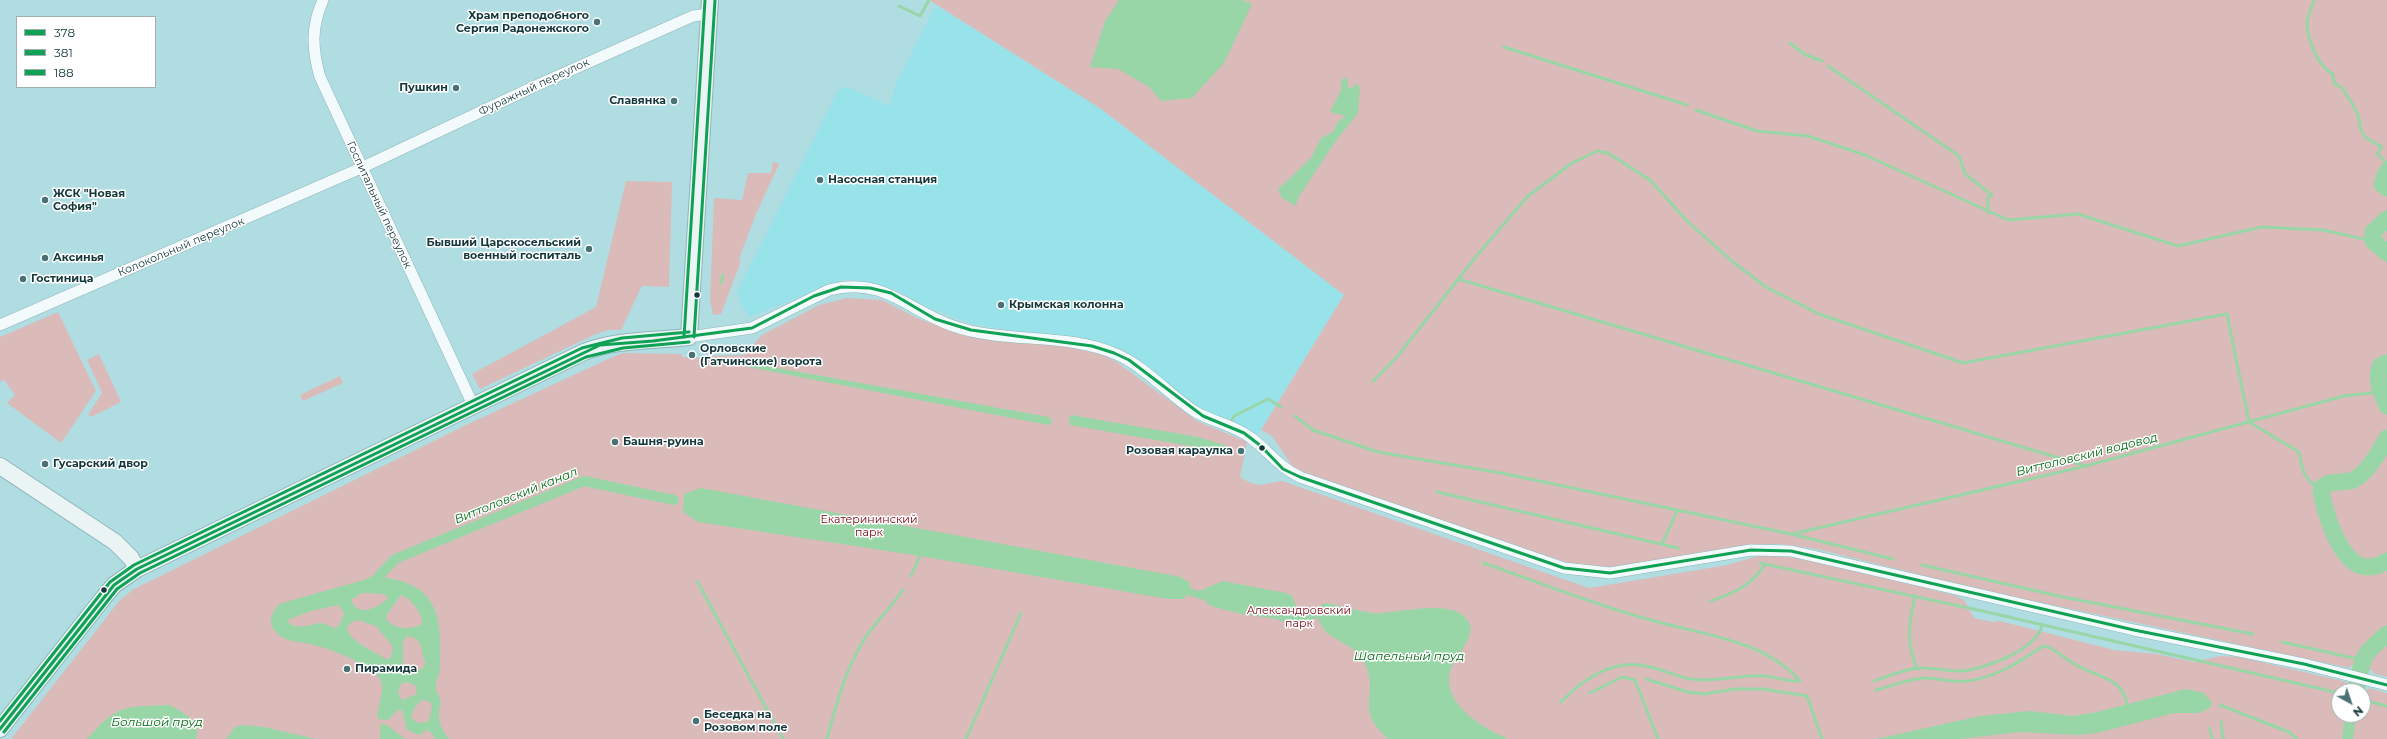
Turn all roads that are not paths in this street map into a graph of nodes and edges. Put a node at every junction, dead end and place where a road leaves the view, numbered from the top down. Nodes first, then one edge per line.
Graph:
1 (323, 0) edge
2 (710, 7) edge
3 (361, 168) junction
4 (0, 325) edge
5 (689, 337) junction
6 (473, 405) junction
7 (0, 466) edge
8 (137, 569) junction
9 (2387, 685) edge
10 (0, 729) edge

1 - 3 street, Госпитальный переулок
2 - 3 street, Фуражный переулок
2 - 5 main road
3 - 4 street, Колокольный переулок
3 - 6 street, Госпитальный переулок
5 - 6 main road
5 - 9 street
6 - 8 main road
7 - 8 main road
8 - 10 main road

